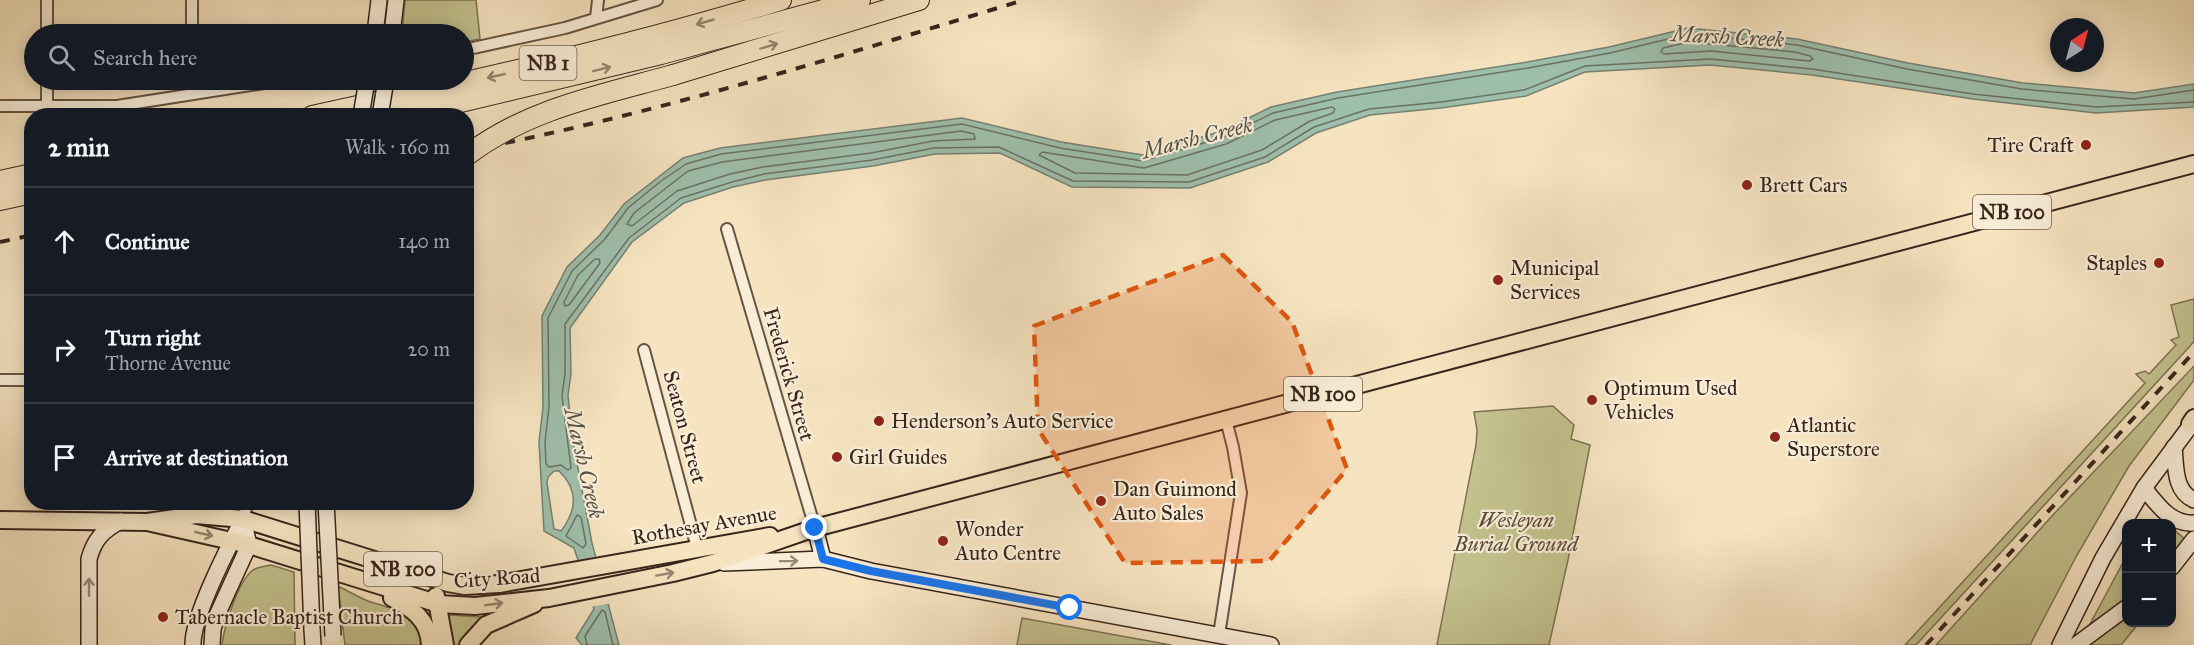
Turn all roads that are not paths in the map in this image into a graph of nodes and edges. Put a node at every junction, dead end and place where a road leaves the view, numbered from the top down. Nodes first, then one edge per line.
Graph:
1 (47, 0) edge
2 (192, 0) edge
3 (379, 0) edge
4 (396, 0) edge
5 (598, 0) edge
6 (657, 0) edge
7 (781, 0) edge
8 (860, 0) edge
9 (919, 0) edge
10 (596, 18) junction
11 (47, 24) edge
12 (192, 24) edge
13 (376, 24) edge
14 (393, 24) edge
15 (474, 48) edge
16 (474, 80) edge
17 (47, 90) edge
18 (218, 90) edge
19 (366, 90) edge
20 (384, 90) edge
21 (430, 90) edge
22 (0, 106) edge
23 (47, 106) junction
24 (348, 108) edge
25 (363, 108) edge
26 (381, 108) edge
27 (436, 108) edge
28 (474, 150) edge
29 (2194, 164) edge
30 (24, 176) edge
31 (0, 181) edge
32 (24, 195) edge
33 (0, 200) edge
34 (728, 229) dead end
35 (644, 350) dead end
36 (0, 380) edge
37 (24, 380) edge
38 (1226, 420) junction
39 (2193, 421) edge
40 (2174, 447) junction
41 (2144, 489) junction
42 (2194, 500) edge
43 (246, 510) edge
44 (307, 510) edge
45 (326, 510) edge
46 (243, 519) junction
47 (0, 520) edge
48 (120, 521) junction
49 (147, 522) junction
50 (2194, 523) edge
51 (815, 528) junction
52 (2194, 539) edge
53 (232, 541) junction
54 (249, 546) junction
55 (697, 548) junction
56 (823, 559) junction
57 (2176, 562) edge
58 (713, 563) junction
59 (566, 572) joint
60 (351, 577) junction
61 (428, 577) junction
62 (572, 593) joint
63 (549, 598) junction
64 (439, 604) junction
65 (2122, 612) edge
66 (1219, 635) junction
67 (333, 640) edge
68 (191, 643) edge
69 (89, 645) edge
70 (212, 645) edge
71 (313, 645) edge
72 (430, 645) edge
73 (445, 645) edge
74 (468, 645) edge
75 (1271, 645) edge
76 (2060, 645) edge
77 (2076, 645) edge

1 - 11 street
2 - 12 street
3 - 13 main road
4 - 14 main road
5 - 10 street
6 - 10 street
7 -> 16 highway, NB 1
27 -> 8 highway, NB 1
28 -> 9 highway, bridge
10 - 15 street
17 - 23 street
18 - 23 street
19 - 25 main road, bridge
20 - 26 main road, bridge
21 -> 24 highway, NB 1
22 - 23 street
29 - 38 main road, NB 100
30 - 31 highway
32 - 33 highway
34 - 51 street, Frederick Street
35 - 55 street, Seaton Street
36 - 37 street
38 - 51 main road, NB 100
38 - 66 street
39 - 40 main road
40 - 41 main road
40 - 42 main road
41 - 50 main road
41 - 76 main road
43 - 46 street
44 - 71 main road, bridge
45 - 67 main road, bridge
46 - 49 main road, City Road / NB 100
46 - 53 main road
46 - 54 main road
46 - 61 main road, City Road / NB 100
47 - 48 main road, NB 100
48 - 49 main road, NB 100
69 -> 48 main road
49 -> 53 main road, City Road / NB 100
51 - 55 main road, Rothesay Avenue / NB 100
51 - 56 main road
51 - 58 main road, Rothesay Avenue / NB 100
52 - 57 main road
53 - 54 main road, City Road / NB 100
53 - 68 main road
54 - 60 main road, City Road / NB 100
54 - 70 main road
55 - 59 main road, Rothesay Avenue / NB 100
58 -> 56 main road
56 - 66 main road
62 -> 58 main road, Rothesay Avenue / NB 100
59 - 61 main road, City Road / NB 100
60 - 64 main road, City Road / NB 100
60 - 72 main road
61 - 64 main road
62 - 63 main road, City Road / NB 100
64 -> 63 main road, City Road / NB 100
63 - 74 main road
64 - 73 main road
65 - 77 main road
66 - 75 main road

